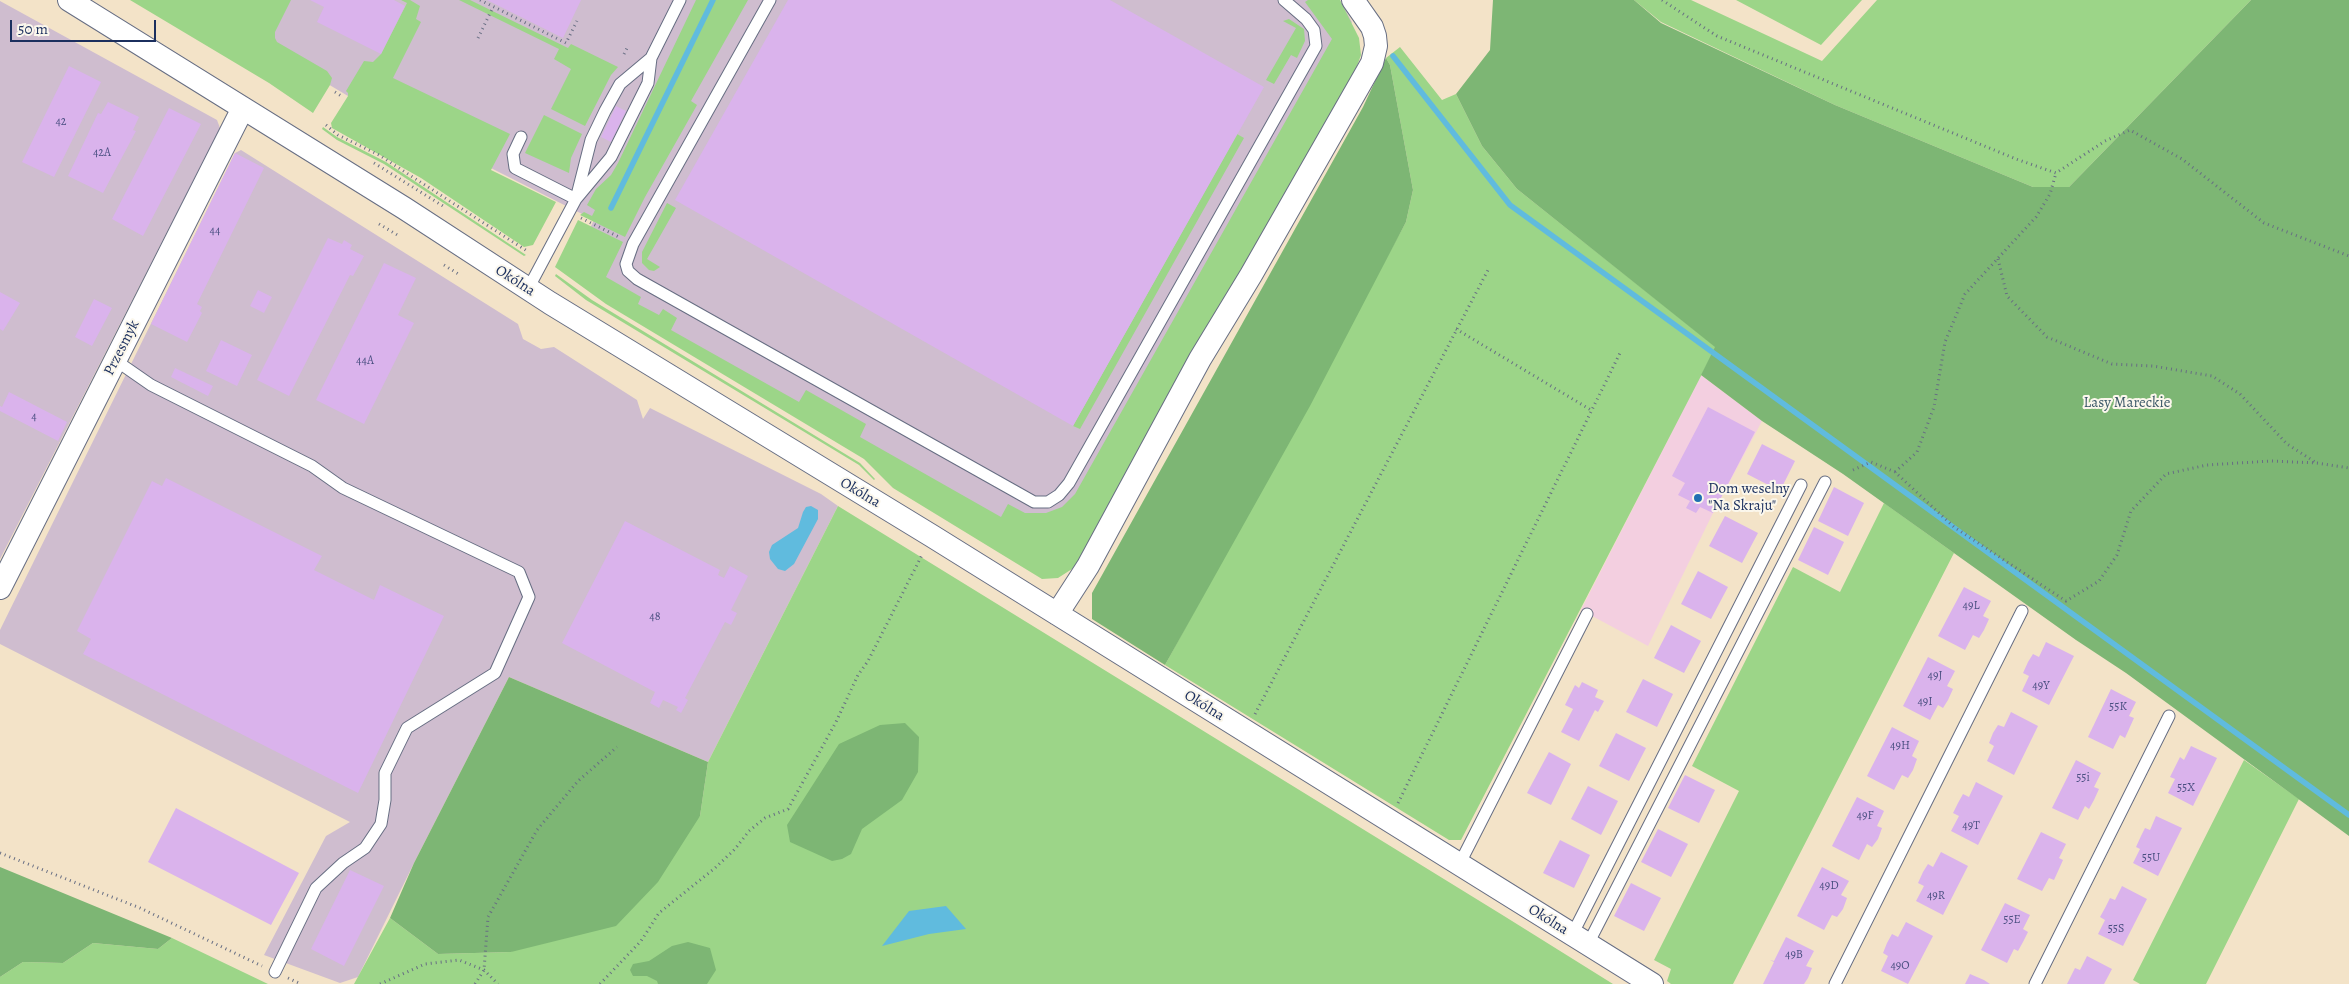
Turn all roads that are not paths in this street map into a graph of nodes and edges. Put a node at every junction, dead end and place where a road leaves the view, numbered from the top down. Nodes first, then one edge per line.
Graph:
1 (69, 0) edge
2 (680, 0) edge
3 (770, 0) edge
4 (1284, 0) edge
5 (1353, 0) edge
6 (651, 58) junction
7 (243, 108) junction
8 (521, 137) dead end
9 (576, 199) junction
10 (528, 289) junction
11 (116, 360) junction
12 (1824, 482) dead end
13 (1801, 485) dead end
14 (0, 588) edge
15 (2022, 611) dead end
16 (1056, 614) junction
17 (1587, 614) dead end
18 (2169, 716) dead end
19 (1459, 865) junction
20 (1580, 940) junction
21 (275, 972) road end
22 (1652, 984) edge
23 (1835, 984) edge
24 (2035, 984) edge

1 - 7 street, Okólna
2 - 6 lane
3 - 4 lane
5 - 16 street
6 - 9 lane
6 - 9 lane
7 - 10 street, Okólna
7 - 11 street, Przesmyk
8 - 9 lane
9 - 10 lane
10 - 16 street, Okólna
11 - 14 street, Przesmyk
11 - 21 lane
12 - 20 lane
13 - 20 lane
15 - 23 lane
16 - 19 street, Okólna
17 - 19 lane
18 - 24 lane
19 - 20 street, Okólna
20 - 22 street, Okólna

